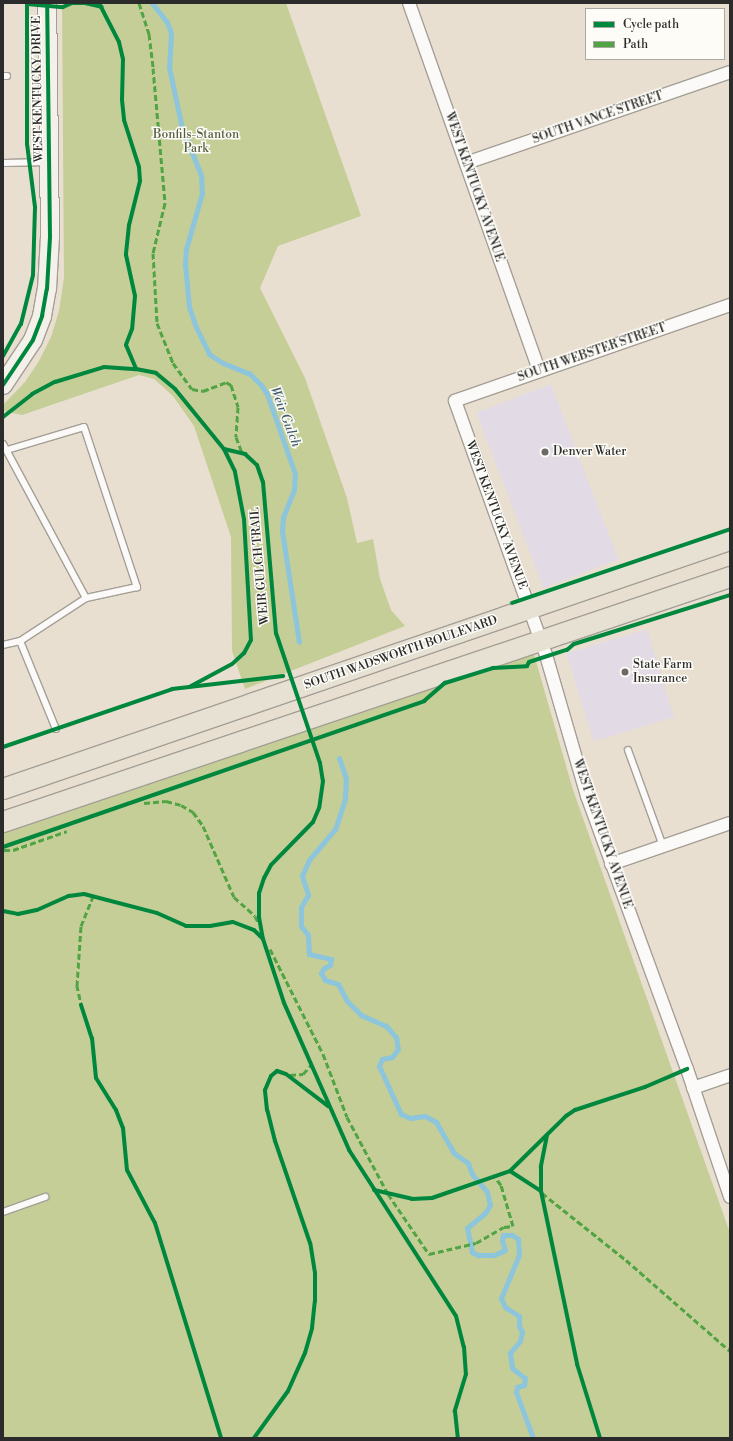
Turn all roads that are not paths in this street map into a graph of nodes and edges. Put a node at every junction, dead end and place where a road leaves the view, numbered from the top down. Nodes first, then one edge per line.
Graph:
1 (47, 3) edge
2 (409, 3) edge
3 (730, 72) edge
4 (49, 162) junction
5 (3, 163) edge
6 (466, 163) junction
7 (730, 305) edge
8 (539, 371) junction
9 (3, 385) edge
10 (455, 401) joint
11 (3, 444) edge
12 (7, 450) junction
13 (730, 540) edge
14 (730, 577) edge
15 (86, 598) junction
16 (530, 610) junction
17 (541, 639) junction
18 (20, 641) junction
19 (3, 645) edge
20 (56, 729) dead end
21 (628, 750) dead end
22 (3, 788) edge
23 (3, 822) edge
24 (730, 823) edge
25 (663, 846) junction
26 (611, 864) junction
27 (730, 1074) edge
28 (693, 1088) junction
29 (45, 1197) dead end
30 (730, 1197) edge
31 (3, 1212) edge

1 - 4 street, WEST KENTUCKY DRIVE
2 - 6 street, WEST KENTUCKY AVENUE
3 - 6 street, SOUTH VANCE STREET
4 - 5 lane
4 - 9 street, WEST KENTUCKY DRIVE
6 - 8 street, WEST KENTUCKY AVENUE
7 - 8 street, SOUTH WEBSTER STREET
8 - 10 street, SOUTH WEBSTER STREET
10 - 16 street, WEST KENTUCKY AVENUE
11 - 12 lane
12 - 15 lane
12 - 15 lane
13 - 16 main road, SOUTH WADSWORTH BOULEVARD
14 - 17 main road
15 - 18 lane
16 - 17 street, WEST KENTUCKY AVENUE
16 - 22 main road, SOUTH WADSWORTH BOULEVARD
17 - 23 main road
17 - 26 street, WEST KENTUCKY AVENUE
18 - 19 lane
18 - 20 lane
21 - 25 lane
24 - 25 street
25 - 26 street
26 - 28 street, WEST KENTUCKY AVENUE
27 - 28 street
28 - 30 street, WEST KENTUCKY AVENUE
29 - 31 lane

